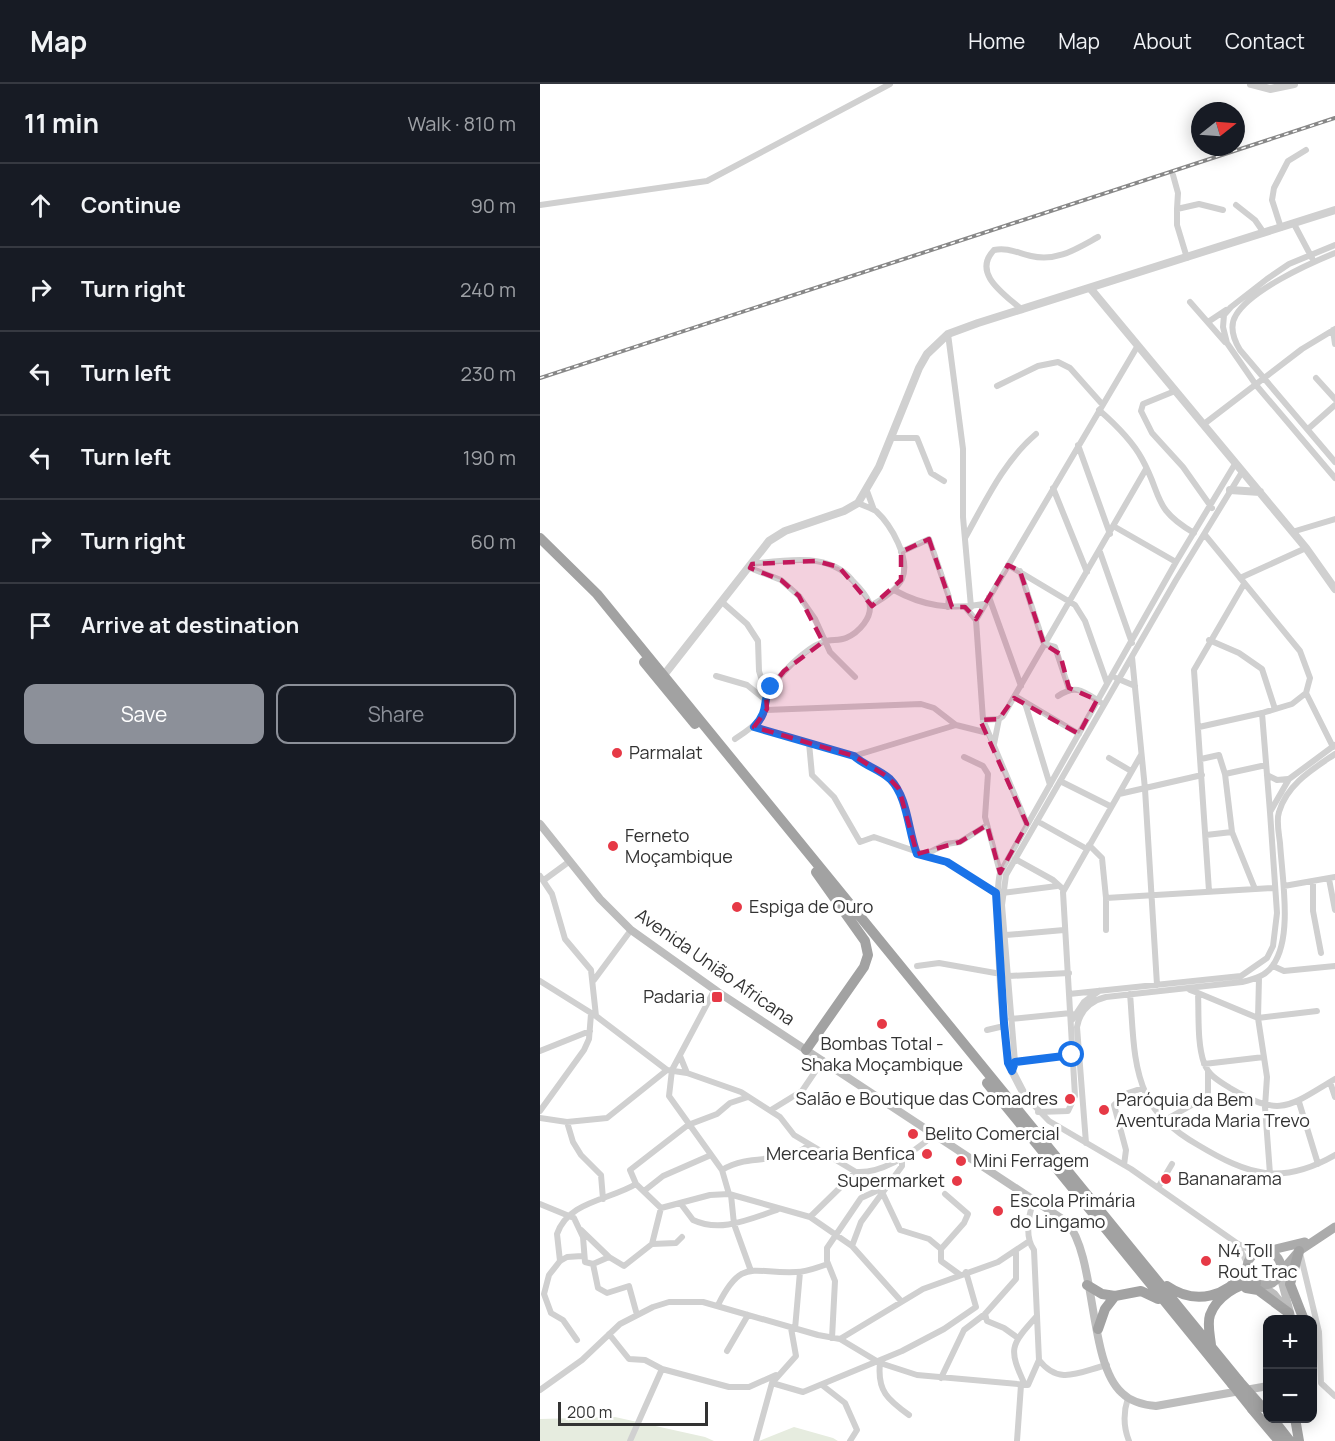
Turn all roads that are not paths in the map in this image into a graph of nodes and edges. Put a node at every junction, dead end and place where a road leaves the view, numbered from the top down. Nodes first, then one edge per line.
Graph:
1 (890, 84) edge
2 (1251, 84) edge
3 (1294, 84) edge
4 (1306, 150) dead end
5 (1173, 175) dead end
6 (540, 205) edge
7 (1236, 205) dead end
8 (1177, 209) junction
9 (1223, 210) dead end
10 (1335, 210) edge
11 (1294, 224) junction
12 (1281, 228) junction
13 (1264, 233) junction
14 (1098, 237) dead end
15 (1335, 245) edge
16 (1335, 253) edge
17 (1310, 254) junction
18 (1187, 258) junction
19 (1314, 262) junction
20 (1090, 288) junction
21 (1255, 292) junction
22 (1190, 302) dead end
23 (1231, 307) junction
24 (1022, 310) junction
25 (1208, 322) junction
26 (1334, 329) edge
27 (948, 334) junction
28 (1227, 344) junction
29 (1335, 344) edge
30 (1137, 347) junction
31 (1317, 378) dead end
32 (1264, 379) junction
33 (1256, 385) junction
34 (997, 386) dead end
35 (1175, 391) junction
36 (1335, 399) edge
37 (1335, 405) edge
38 (1100, 407) junction
39 (1204, 424) junction
40 (1308, 429) junction
41 (1035, 434) dead end
42 (892, 438) junction
43 (1078, 444) junction
44 (1329, 455) junction
45 (1322, 462) junction
46 (1335, 462) edge
47 (1235, 464) junction
48 (1146, 469) junction
49 (1242, 471) junction
50 (1335, 478) edge
51 (944, 481) dead end
52 (1053, 488) junction
53 (1230, 490) junction
54 (867, 491) junction
55 (1260, 492) junction
56 (858, 503) junction
57 (1211, 508) junction
58 (875, 510) junction
59 (1217, 512) junction
60 (1335, 519) edge
61 (1115, 527) junction
62 (1292, 532) junction
63 (1194, 533) junction
64 (1110, 534) junction
65 (1204, 535) junction
66 (540, 538) edge
67 (965, 538) junction
68 (540, 546) edge
69 (1306, 548) junction
70 (901, 552) junction
71 (1100, 552) junction
72 (1176, 562) junction
73 (1008, 565) junction
74 (751, 566) junction
75 (1020, 571) junction
76 (1087, 572) junction
77 (1242, 581) junction
78 (1334, 586) edge
79 (894, 590) junction
80 (989, 597) junction
81 (1070, 601) junction
82 (722, 602) junction
83 (984, 604) junction
84 (870, 606) junction
85 (948, 607) junction
86 (968, 607) junction
87 (976, 620) junction
88 (1209, 640) junction
89 (823, 642) junction
90 (1044, 644) junction
91 (1130, 646) junction
92 (1132, 658) junction
93 (664, 675) junction
94 (716, 676) dead end
95 (855, 677) dead end
96 (1116, 677) junction
97 (1107, 683) junction
98 (1021, 686) junction
99 (1135, 686) junction
100 (1069, 689) junction
101 (1306, 693) junction
102 (1015, 696) junction
103 (1058, 696) dead end
104 (766, 698) junction
105 (1097, 700) junction
106 (1025, 703) junction
107 (1104, 704) junction
108 (1275, 709) junction
109 (766, 710) junction
110 (1262, 713) junction
111 (999, 719) junction
112 (983, 720) junction
113 (956, 725) junction
114 (754, 727) junction
115 (1199, 727) junction
116 (987, 733) junction
117 (1078, 734) junction
118 (735, 739) dead end
119 (809, 743) junction
120 (994, 745) junction
121 (1334, 749) edge
122 (1141, 755) junction
123 (854, 756) junction
124 (964, 757) dead end
125 (1109, 758) dead end
126 (1201, 759) junction
127 (1266, 765) junction
128 (1131, 771) junction
129 (1225, 774) junction
130 (1267, 775) junction
131 (1202, 776) junction
132 (1289, 779) junction
133 (1060, 781) junction
134 (1050, 785) junction
135 (1145, 789) junction
136 (1119, 794) junction
137 (1110, 806) junction
138 (1270, 812) junction
139 (1037, 821) junction
140 (540, 824) edge
141 (1027, 824) junction
142 (987, 825) junction
143 (1232, 832) junction
144 (1206, 835) junction
145 (1088, 847) junction
146 (921, 854) junction
147 (1015, 859) junction
148 (570, 861) junction
149 (813, 867) junction
150 (1000, 873) junction
151 (542, 878) edge
152 (1332, 878) edge
153 (1313, 882) junction
154 (1057, 886) junction
155 (1284, 886) junction
156 (1274, 888) junction
157 (1255, 889) junction
158 (1064, 890) junction
159 (1209, 891) junction
160 (999, 893) junction
161 (1151, 895) junction
162 (1106, 898) junction
163 (1335, 910) edge
164 (631, 930) junction
165 (1064, 930) junction
166 (1106, 930) dead end
167 (1006, 935) junction
168 (1321, 953) dead end
169 (917, 966) dead end
170 (1273, 966) junction
171 (1335, 966) edge
172 (1069, 973) junction
173 (1001, 974) junction
174 (1009, 976) junction
175 (1259, 978) junction
176 (594, 980) junction
177 (540, 981) edge
178 (1157, 986) junction
179 (715, 989) junction
180 (1102, 989) junction
181 (1190, 990) junction
182 (1198, 993) junction
183 (1069, 994) junction
184 (1130, 994) junction
185 (1317, 1011) dead end
186 (1071, 1013) junction
187 (594, 1015) junction
188 (1258, 1018) junction
189 (1011, 1019) junction
190 (1072, 1021) junction
191 (1004, 1026) junction
192 (590, 1030) junction
193 (987, 1030) dead end
194 (806, 1050) junction
195 (540, 1051) edge
196 (1072, 1055) junction
197 (680, 1056) junction
198 (1264, 1058) junction
199 (823, 1060) junction
200 (1015, 1062) junction
201 (1206, 1067) junction
202 (670, 1070) junction
203 (1012, 1071) junction
204 (687, 1073) junction
205 (1332, 1081) edge
206 (1143, 1088) junction
207 (1025, 1096) joint
208 (748, 1097) junction
209 (1335, 1097) edge
210 (1299, 1102) junction
211 (1265, 1107) junction
212 (771, 1110) junction
213 (540, 1111) edge
214 (1038, 1112) junction
215 (540, 1118) edge
216 (1165, 1120) junction
217 (567, 1122) junction
218 (688, 1125) junction
219 (935, 1134) junction
220 (1086, 1143) junction
221 (810, 1145) junction
222 (711, 1155) junction
223 (1335, 1155) edge
224 (902, 1158) junction
225 (1124, 1164) junction
226 (1172, 1164) dead end
227 (1318, 1164) junction
228 (722, 1170) junction
229 (856, 1172) junction
230 (1270, 1174) junction
231 (636, 1184) junction
232 (1158, 1186) junction
233 (883, 1190) junction
234 (644, 1191) junction
235 (945, 1194) dead end
236 (730, 1195) junction
237 (603, 1199) junction
238 (1034, 1199) junction
239 (540, 1204) edge
240 (681, 1204) junction
241 (661, 1208) junction
242 (777, 1209) junction
243 (570, 1216) junction
244 (810, 1217) junction
245 (734, 1224) junction
246 (1335, 1227) edge
247 (581, 1230) junction
248 (835, 1233) junction
249 (682, 1238) dead end
250 (1029, 1242) junction
251 (652, 1244) junction
252 (1238, 1244) junction
253 (852, 1246) junction
254 (941, 1249) junction
255 (1295, 1249) junction
256 (1016, 1253) junction
257 (1261, 1253) junction
258 (582, 1256) junction
259 (609, 1257) junction
260 (560, 1261) junction
261 (593, 1264) junction
262 (828, 1264) junction
263 (1248, 1267) junction
264 (750, 1271) junction
265 (800, 1272) junction
266 (962, 1273) junction
267 (1280, 1274) junction
268 (1159, 1280) junction
269 (1258, 1284) junction
270 (1087, 1285) junction
271 (1230, 1292) junction
272 (1115, 1296) junction
273 (543, 1301) edge
274 (901, 1301) junction
275 (718, 1305) junction
276 (1169, 1309) junction
277 (985, 1314) junction
278 (637, 1315) junction
279 (748, 1315) junction
280 (1290, 1315) edge
281 (1290, 1315) edge
282 (1291, 1315) edge
283 (1302, 1315) edge
284 (1037, 1316) junction
285 (793, 1328) junction
286 (1098, 1329) junction
287 (609, 1334) junction
288 (832, 1338) junction
289 (1018, 1338) junction
290 (840, 1339) junction
291 (577, 1340) dead end
292 (1211, 1346) junction
293 (727, 1351) dead end
294 (1039, 1360) junction
295 (879, 1362) junction
296 (1107, 1365) junction
297 (662, 1369) junction
298 (776, 1375) junction
299 (941, 1378) junction
300 (1235, 1382) junction
301 (772, 1383) junction
302 (822, 1385) junction
303 (1023, 1385) junction
304 (1263, 1387) edge
305 (540, 1389) edge
306 (1335, 1396) edge
307 (1128, 1398) junction
308 (1261, 1410) edge
309 (909, 1415) dead end
310 (1275, 1423) edge
311 (1296, 1423) edge
312 (630, 1441) edge
313 (756, 1441) edge
314 (850, 1441) edge
315 (1017, 1441) edge
316 (1129, 1441) edge
317 (1279, 1441) edge
318 (1290, 1441) edge
319 (1299, 1441) edge

1 - 6 street
2 - 3 street
4 - 12 street
5 - 8 street
7 - 13 street
8 - 9 street
8 - 18 street
10 - 11 street
11 - 12 street
11 - 17 street
12 - 13 street
13 - 18 street
14 - 24 street
15 - 17 street
16 - 19 street
17 - 19 street
17 - 21 street
18 - 20 street
19 - 21 street
20 - 24 street
20 - 30 street
21 - 23 street
21 - 32 street
22 - 25 street
23 - 25 street
23 - 28 street
24 - 27 street
25 - 28 street
26 - 29 street
26 - 32 street
27 - 42 street
27 - 67 street
28 - 33 street
30 - 35 street
30 - 38 street
31 - 36 street
32 - 33 street
32 - 40 street
33 - 39 street
33 - 45 street
34 - 38 street
35 - 39 street
35 - 57 street
37 - 40 street
38 - 43 street
38 - 48 street
39 - 47 street
40 - 44 street
41 - 67 street
42 - 51 street
42 - 54 street
43 - 52 street
43 - 64 street
44 - 45 street
44 - 46 street
45 - 50 street
47 - 49 street
47 - 57 street
48 - 61 street
48 - 63 street
49 - 53 street
49 - 55 street
52 - 73 street
52 - 76 street
53 - 55 street
53 - 59 street
54 - 56 street
54 - 58 street
55 - 62 street
56 - 58 street
56 - 74 street
57 - 59 street
57 - 63 street
58 - 70 street
59 - 65 street
60 - 62 street
61 - 64 street
61 - 72 street
62 - 69 street
63 - 72 street
64 - 71 street
65 - 77 street
65 - 92 street
66 - 93 highway
67 - 86 street
68 - 149 highway
69 - 77 street
69 - 78 street
70 - 79 street
70 - 85 street
71 - 76 street
71 - 91 street
72 - 91 street
73 - 75 street
73 - 80 street
74 - 82 street
74 - 84 street
74 - 89 street
75 - 81 street
75 - 90 street
76 - 81 street
77 - 88 street
77 - 101 street
79 - 84 street
79 - 85 street
80 - 83 street
80 - 98 street
81 - 90 street
81 - 97 street
82 - 93 street
82 - 104 street
83 - 86 street
83 - 87 street
84 - 89 street
85 - 86 street
86 - 87 street
87 - 112 street
88 - 108 street
88 - 115 street
89 - 95 street
89 - 104 street
90 - 98 street
90 - 100 street
91 - 92 street
91 - 96 street
92 - 96 street
92 - 99 street
93 - 268 highway
94 - 104 street
96 - 97 street
96 - 99 street
96 - 107 street
97 - 105 street
98 - 102 street
99 - 122 street
100 - 103 street
100 - 105 street
101 - 108 street
101 - 121 street
102 - 106 street
102 - 111 street
104 - 109 street
105 - 107 street
105 - 117 street
106 - 117 street
106 - 134 street
107 - 133 street
108 - 110 street
109 - 113 street
109 - 114 street
110 - 115 street
110 - 127 street
111 - 112 street
111 - 120 street
112 - 116 street
113 - 116 street
113 - 123 street
114 - 118 street
114 - 119 street
115 - 126 street
116 - 120 street
117 - 134 street
119 - 123 street
119 - 146 street
120 - 141 street
121 - 132 street
121 - 155 street
122 - 128 street
122 - 135 street
123 - 146 street
124 - 142 street
125 - 128 street
126 - 129 street
126 - 131 street
127 - 129 street
127 - 130 street
128 - 136 street
129 - 143 street
130 - 132 street
130 - 138 street
131 - 135 street
131 - 144 street
132 - 138 street
133 - 137 street
133 - 139 street
134 - 141 street
135 - 136 street
135 - 161 street
136 - 137 street
137 - 145 street
138 - 156 street
139 - 145 street
139 - 147 street
140 - 148 main road, Avenida União Africana
141 - 150 street
142 - 146 street
142 - 150 street
143 - 144 street
143 - 157 street
144 - 159 street
145 - 158 street
145 - 162 street
146 - 160 street
147 - 154 street
147 - 160 street
148 - 151 street
148 - 164 main road, Avenida União Africana
149 - 194 highway
149 - 276 highway
150 - 160 street
151 - 176 street
152 - 153 street
152 - 163 street
153 - 155 street
153 - 168 street
154 - 158 street
154 - 160 street
155 - 170 street
156 - 157 street
156 - 178 street
157 - 159 street
158 - 165 street
159 - 161 street
160 - 167 street
160 - 173 street
161 - 162 street
161 - 178 street
162 - 166 street
164 - 176 street
164 - 179 main road, Avenida União Africana
165 - 167 street
165 - 172 street
167 - 174 street
169 - 173 street
170 - 171 street
170 - 175 street
172 - 174 street
172 - 183 street
173 - 191 street
174 - 189 street
175 - 181 street
175 - 188 street
176 - 187 street
177 - 187 street
178 - 180 street
179 - 194 main road, Avenida União Africana
179 - 197 street
180 - 183 street
180 - 190 street
181 - 182 street
181 - 184 street
182 - 188 street
182 - 201 street
183 - 186 street
184 - 206 street
184 - 220 street
185 - 188 street
186 - 189 street
186 - 190 street
187 - 192 street
187 - 202 street
188 - 198 street
189 - 200 street
190 - 196 street
191 - 193 street
191 - 203 street
192 - 195 street
192 - 213 street
194 - 199 main road, Avenida União Africana
196 - 200 street
196 - 214 street
197 - 202 street
197 - 204 street
198 - 201 street
198 - 211 street
199 - 212 street
199 - 219 main road, Avenida União Africana
200 - 203 street
201 - 211 street
201 - 216 street
202 - 204 street
202 - 217 street
202 - 218 street
203 - 207 street
204 - 208 street
205 - 209 street
205 - 210 street
206 - 216 street
206 - 225 street
207 - 214 street
208 - 212 street
208 - 218 street
210 - 211 street
210 - 227 street
211 - 230 street
212 - 221 street
214 - 220 street
215 - 217 street
216 - 230 street
217 - 237 street
218 - 222 street
218 - 231 street
219 - 224 street
219 - 238 main road, Avenida União Africana
220 - 225 street
221 - 228 street
221 - 229 street
222 - 228 street
222 - 234 street
223 - 227 street
224 - 229 street
224 - 233 street
225 - 232 street
226 - 232 street
227 - 230 street
228 - 236 street
229 - 244 street
231 - 234 street
231 - 237 street
232 - 252 street
233 - 248 street
233 - 253 street
233 - 254 street
234 - 241 street
235 - 254 street
236 - 240 street
236 - 242 street
236 - 245 street
237 - 243 street
238 - 250 street
238 - 270 main road, Avenida União Africana
239 - 243 street
240 - 241 street
240 - 245 street
241 - 251 street
242 - 244 street
242 - 245 street
243 - 247 street
243 - 260 street
244 - 248 street
245 - 264 street
246 - 255 main road
247 - 258 street
247 - 259 street
248 - 253 street
248 - 262 street
249 - 251 street
250 - 256 street
250 - 284 street
251 - 259 street
252 - 257 street
252 - 263 street
253 - 274 street
254 - 266 street
255 - 257 main road
255 - 267 main road
255 - 283 highway
255 - 306 street
256 - 266 street
256 - 277 street
257 - 263 main road
257 - 267 main road
258 - 260 street
258 - 261 street
259 - 261 street
260 - 273 street
261 - 278 street
262 - 265 street
262 - 288 street
263 - 268 highway
263 - 269 main road
264 - 265 street
264 - 275 street
265 - 285 street
266 - 274 street
266 - 295 street
267 - 269 main road
267 - 282 main road
268 - 292 highway
269 - 271 highway
269 - 280 main road
270 - 272 highway
270 - 286 main road, Avenida União Africana
271 - 281 highway
271 - 292 highway
272 - 276 highway
272 - 286 highway
273 - 291 street
274 - 290 street
275 - 278 street
275 - 279 street
276 - 300 highway
277 - 289 street
277 - 299 street
278 - 287 street
279 - 285 street
279 - 293 street
284 - 289 street
284 - 294 street
285 - 288 street
285 - 298 street
286 - 296 main road, Avenida União Africana
287 - 297 street
287 - 305 street
288 - 290 street
289 - 303 street
290 - 295 street
292 - 300 highway
294 - 296 street
294 - 303 street
295 - 299 street
295 - 302 street
295 - 309 street
296 - 307 main road, Avenida União Africana
297 - 298 street
297 - 312 street
298 - 301 street
299 - 303 street
300 - 308 highway, bridge
301 - 302 street
301 - 313 street
302 - 314 street
303 - 315 street
304 - 307 main road
307 - 316 street
308 - 317 highway
310 - 318 highway
311 - 319 highway

